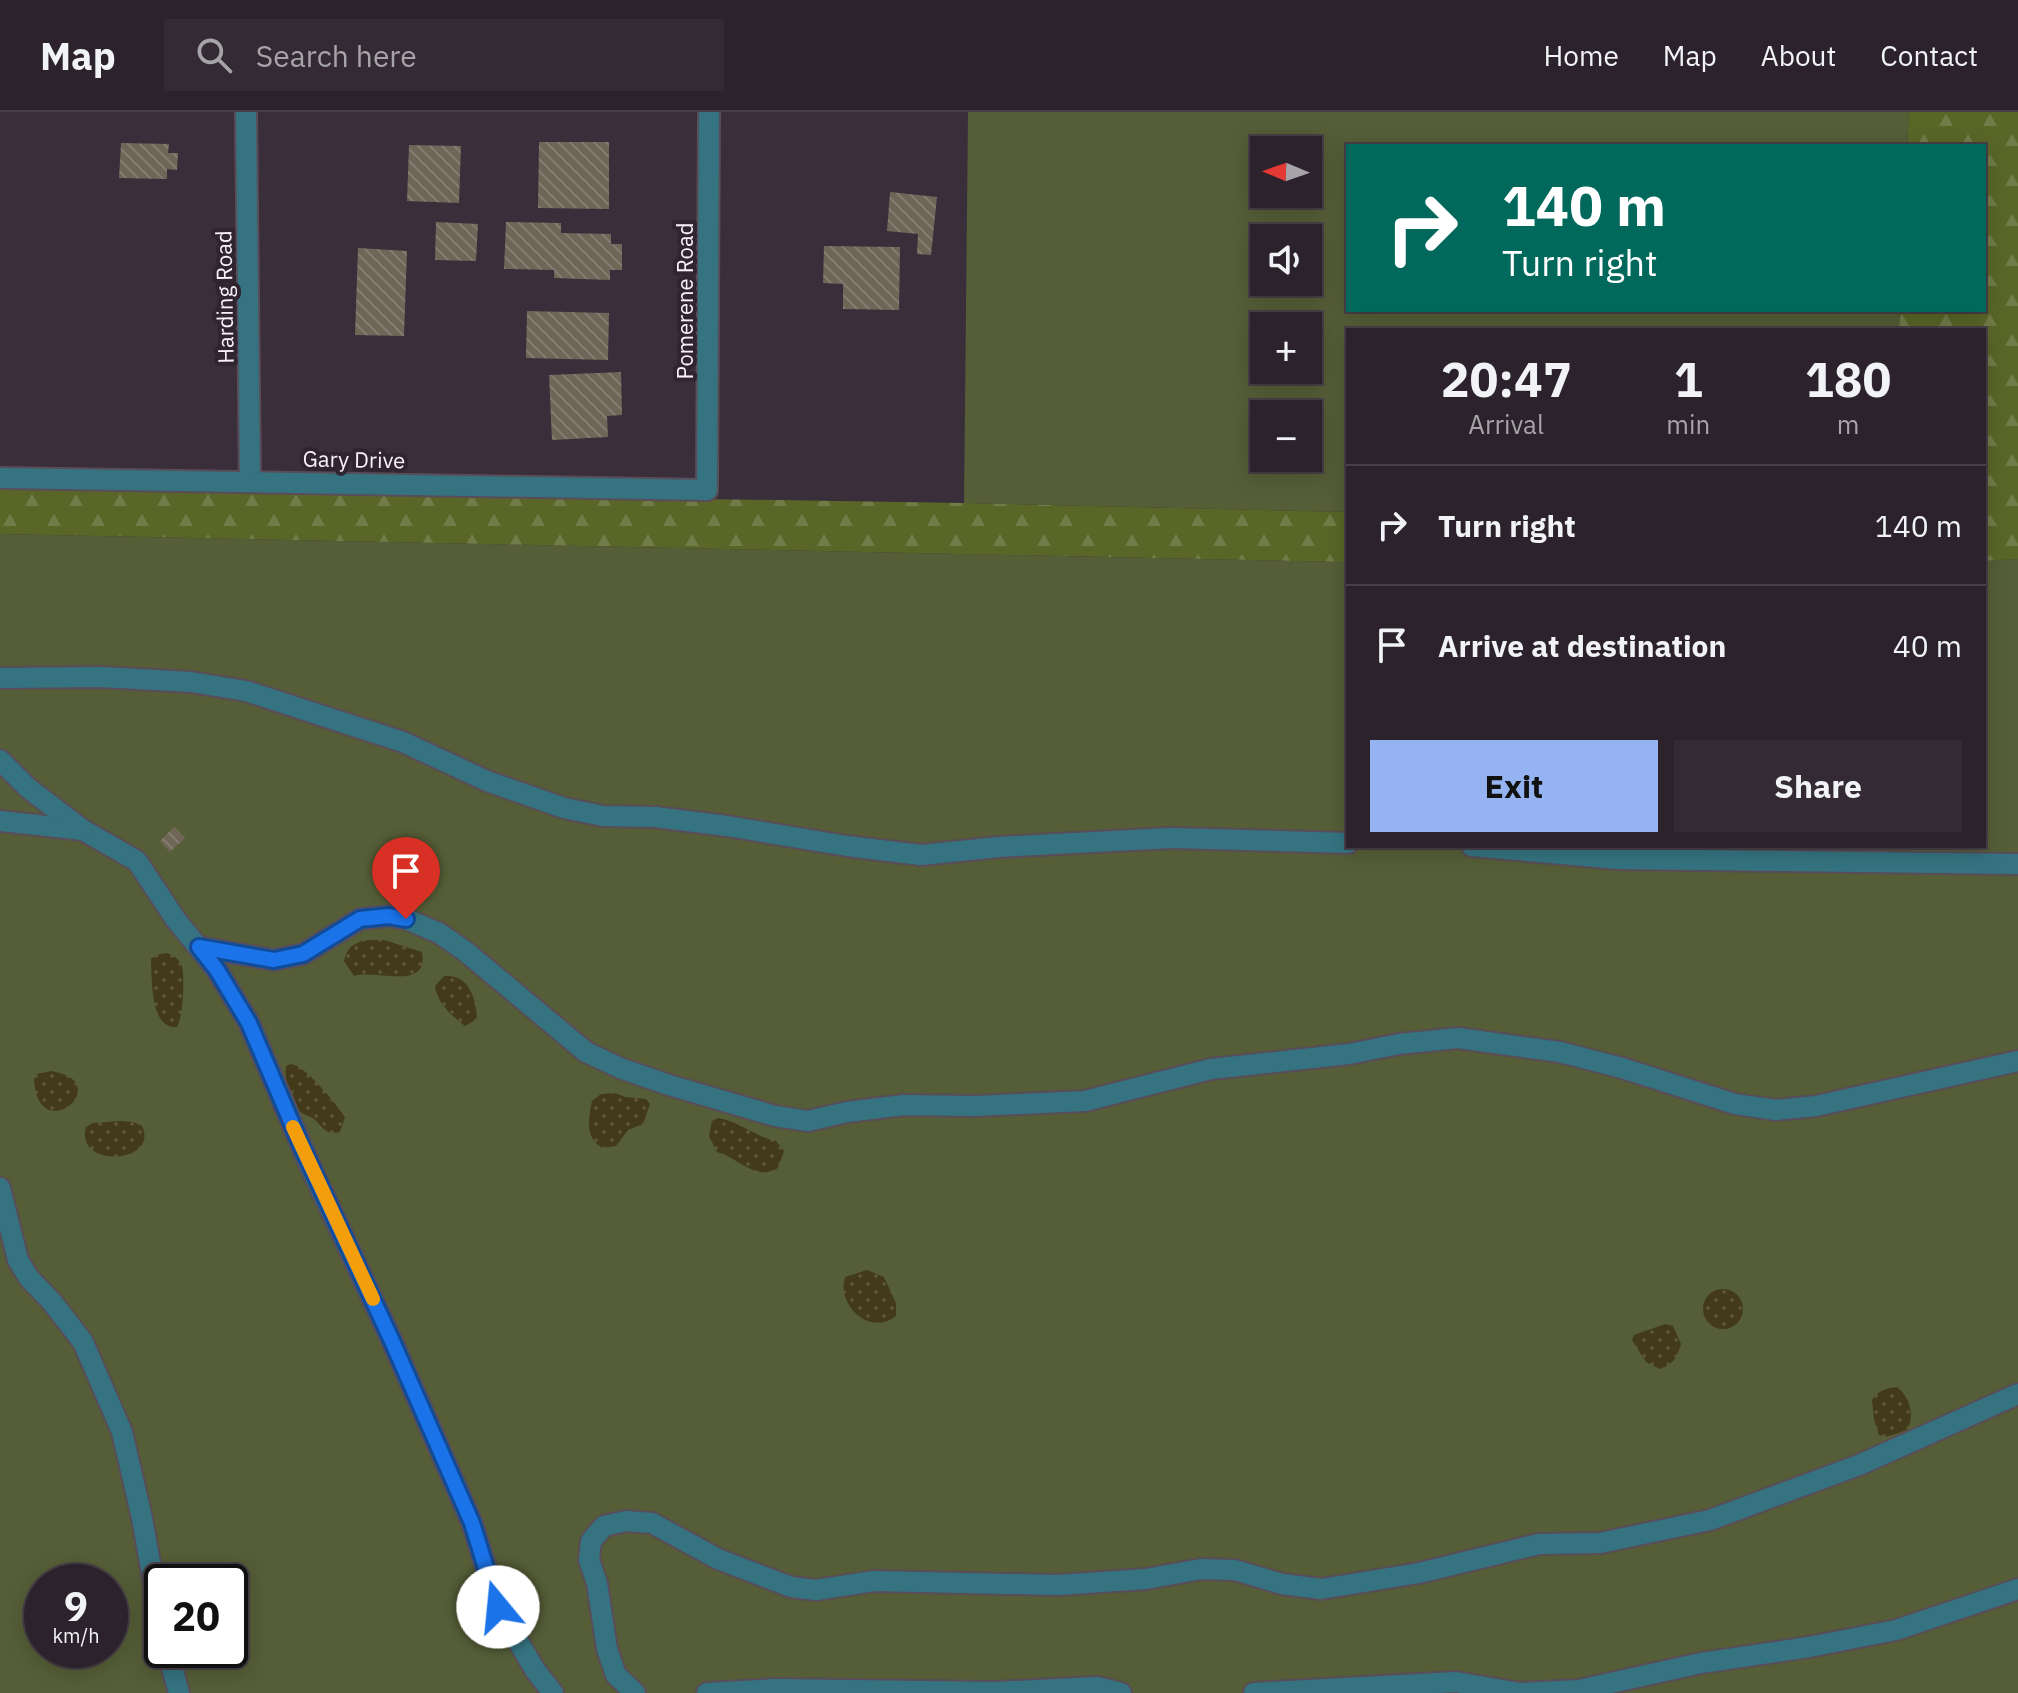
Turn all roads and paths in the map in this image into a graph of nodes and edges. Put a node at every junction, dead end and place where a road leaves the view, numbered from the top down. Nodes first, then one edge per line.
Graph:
1 (246, 112) edge
2 (709, 112) edge
3 (0, 478) edge
4 (250, 481) junction
5 (707, 490) joint
6 (0, 678) edge
7 (0, 760) edge
8 (0, 821) edge
9 (83, 830) junction
10 (1346, 843) edge
11 (1495, 848) edge
12 (2018, 864) edge
13 (199, 947) junction
14 (2018, 1061) edge
15 (0, 1188) edge
16 (2018, 1394) edge
17 (150, 1564) edge
18 (2018, 1589) edge
19 (172, 1668) edge
20 (179, 1693) edge
21 (553, 1693) edge
22 (635, 1693) edge
23 (707, 1693) edge
24 (1121, 1693) edge
25 (1254, 1693) edge

1 - 4 street, Harding Road
2 - 5 street, Pomerene Road
3 - 4 street, Gary Drive
4 - 5 street, Gary Drive
6 - 10 street
7 - 9 street
8 - 9 street
9 - 13 street
11 - 12 street
13 - 14 street
13 - 21 street
15 - 17 street
16 - 22 street
18 - 25 street
19 - 20 street
23 - 24 street

